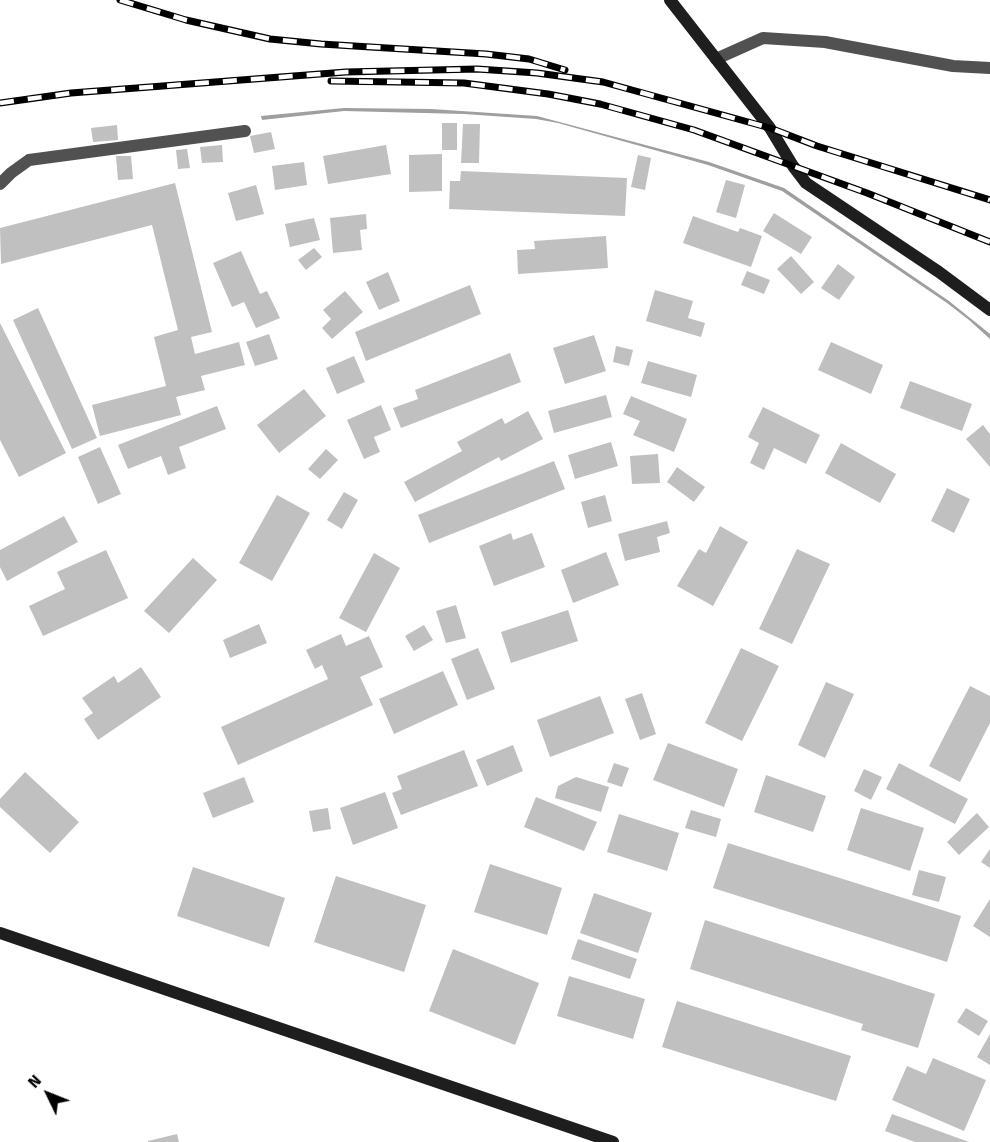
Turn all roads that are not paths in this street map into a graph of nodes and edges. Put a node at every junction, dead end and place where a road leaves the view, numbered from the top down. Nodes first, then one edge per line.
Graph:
1 (670, 0) edge
2 (716, 59) junction
3 (990, 68) edge
4 (245, 131) dead end
5 (0, 184) edge
6 (990, 310) edge
7 (0, 933) edge
8 (613, 1142) edge

1 - 2 main road
2 - 3 street
2 - 6 main road
4 - 5 street
7 - 8 main road

